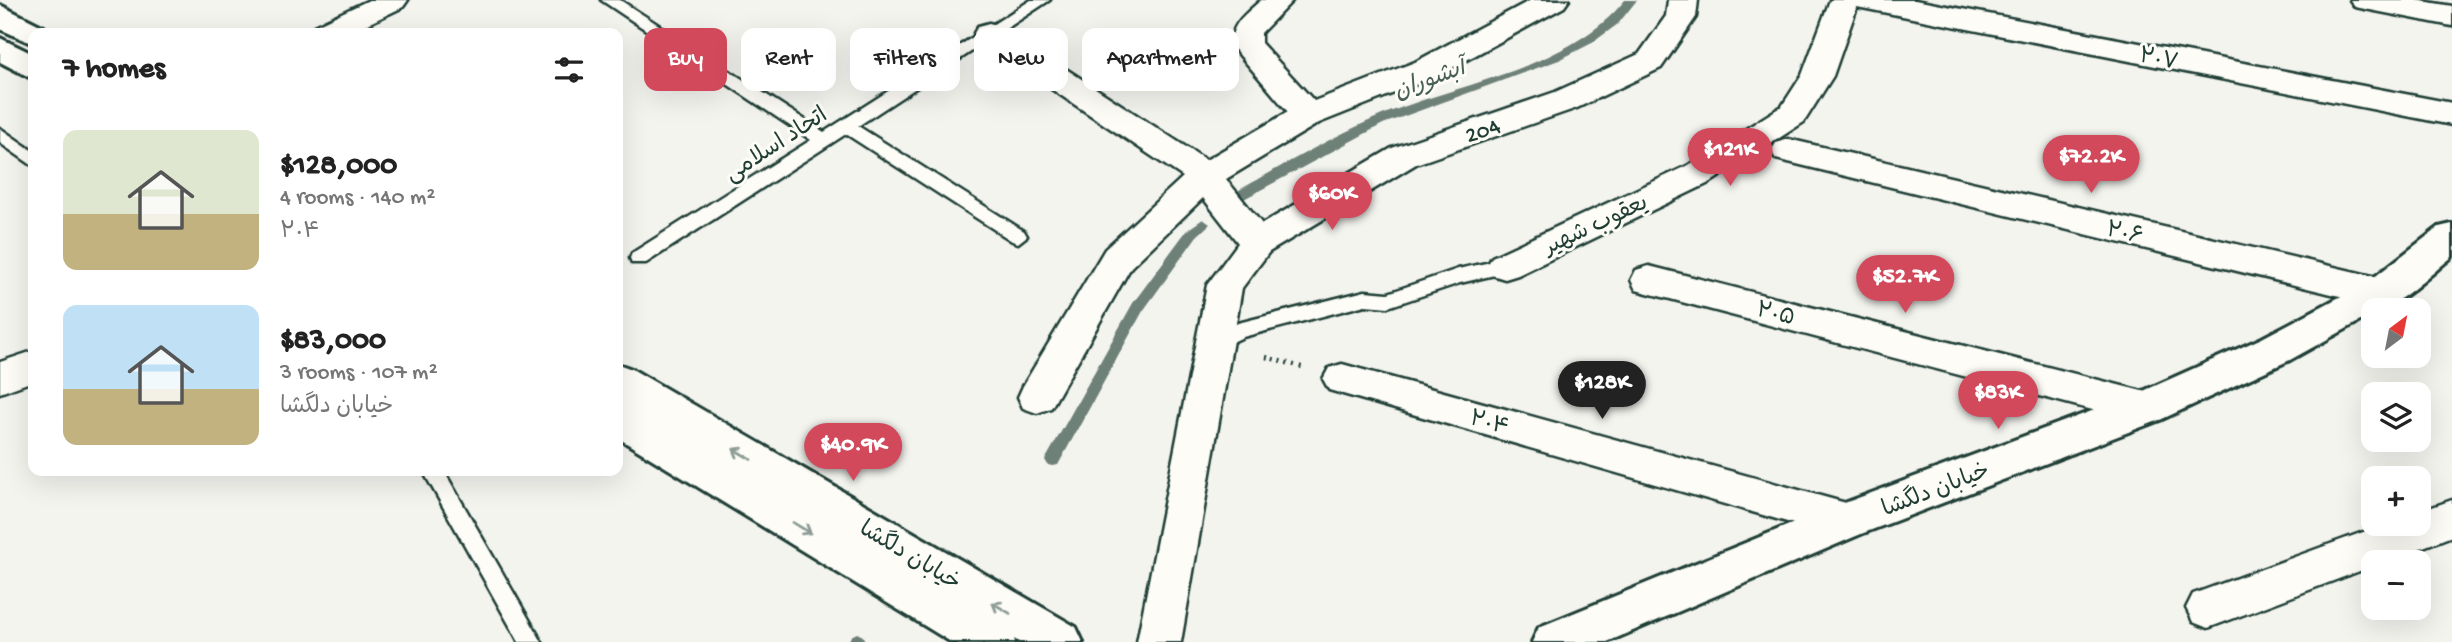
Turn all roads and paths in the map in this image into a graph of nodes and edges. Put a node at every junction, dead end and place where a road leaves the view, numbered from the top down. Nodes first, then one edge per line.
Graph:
1 (393, 0) edge
2 (609, 0) edge
3 (1042, 0) edge
4 (1278, 0) edge
5 (1554, 0) edge
6 (1683, 0) edge
7 (1845, 0) edge
8 (1866, 0) edge
9 (2365, 0) edge
10 (0, 15) edge
11 (2452, 16) edge
12 (336, 28) edge
13 (997, 28) edge
14 (28, 31) edge
15 (974, 43) edge
16 (0, 48) edge
17 (28, 65) edge
18 (1068, 85) edge
19 (2452, 114) edge
20 (1308, 115) junction
21 (845, 125) junction
22 (0, 134) edge
23 (823, 139) junction
24 (1788, 151) dead end
25 (28, 156) edge
26 (1205, 176) junction
27 (1018, 236) dead end
28 (2452, 237) edge
29 (1257, 243) junction
30 (639, 257) dead end
31 (1505, 265) joint
32 (1649, 279) dead end
33 (2381, 292) junction
34 (1214, 342) junction
35 (28, 368) edge
36 (0, 379) edge
37 (1342, 379) joint
38 (623, 383) edge
39 (1037, 397) dead end
40 (2146, 408) junction
41 (623, 420) edge
42 (436, 476) edge
43 (2452, 518) edge
44 (1846, 522) junction
45 (2208, 608) dead end
46 (531, 642) edge
47 (992, 642) edge
48 (1060, 642) edge
49 (1159, 642) edge
50 (1555, 642) edge

1 - 12 street
2 - 23 lane
3 - 13 lane, اتحاد اسلامی
4 - 20 street
5 - 20 street
6 - 29 street, 204
7 - 31 street, یعقوب شهیر
8 - 19 street, ۲۰۷
9 - 11 street
10 - 14 main road
15 - 21 lane, اتحاد اسلامی
16 - 17 main road
18 - 26 street
20 - 26 street
21 - 23 lane, اتحاد اسلامی
21 - 27 lane
22 - 25 lane
23 - 30 lane, اتحاد اسلامی
24 - 33 street, ۲۰۶
26 - 29 street
26 - 39 street
28 - 33 main road, خیابان دلگشا
29 - 34 street, 204
31 - 34 lane
32 - 40 street, ۲۰۵
33 - 40 main road, خیابان دلگشا
34 - 37 path
34 - 49 street, 204
35 - 36 street
37 - 44 street, ۲۰۴
48 -> 38 main road, خیابان دلگشا
40 - 44 main road, خیابان دلگشا
41 -> 47 main road, خیابان دلگشا
42 - 46 lane
43 - 45 street
44 - 50 main road, خیابان دلگشا

